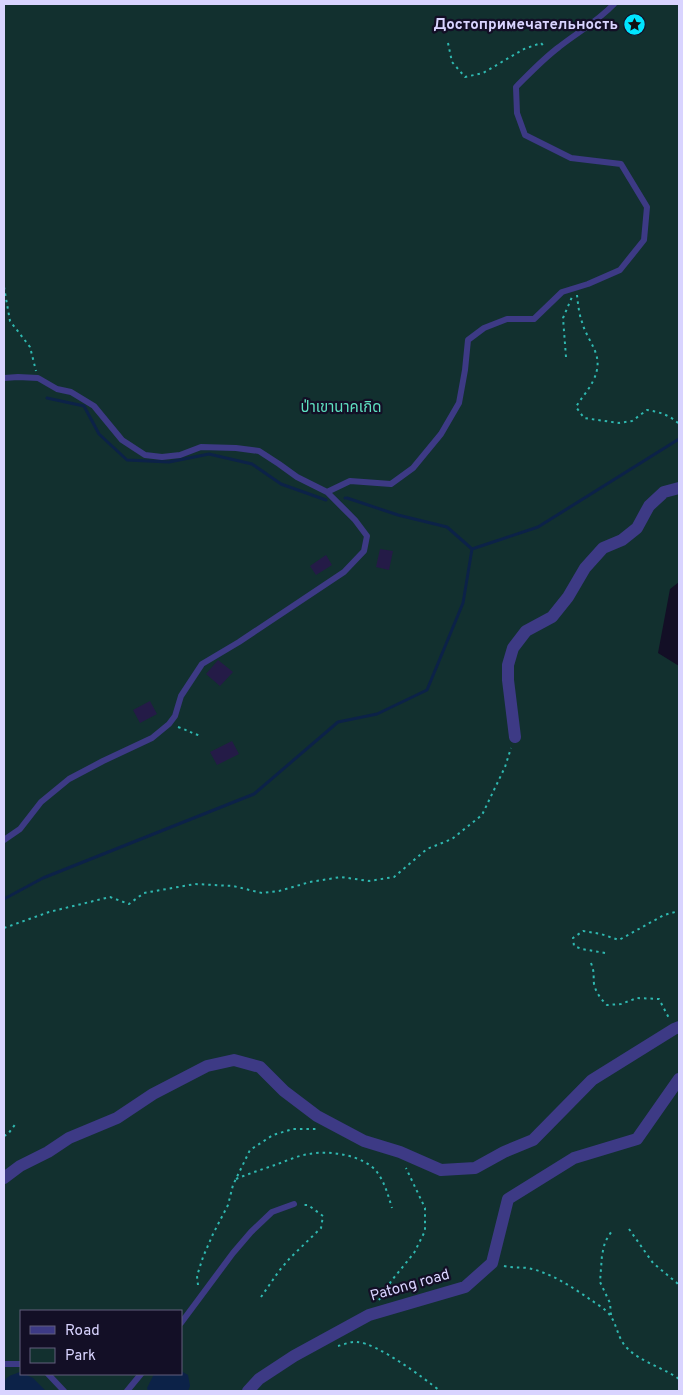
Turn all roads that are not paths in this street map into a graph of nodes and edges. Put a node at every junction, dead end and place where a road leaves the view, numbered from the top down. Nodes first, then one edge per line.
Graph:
1 (614, 4) edge
2 (4, 378) edge
3 (679, 488) edge
4 (327, 492) junction
5 (515, 737) road end
6 (4, 840) edge
7 (677, 1028) edge
8 (679, 1079) edge
9 (4, 1178) edge
10 (294, 1204) road end
11 (182, 1322) edge
12 (4, 1364) edge
13 (20, 1364) edge
14 (49, 1375) edge
15 (140, 1375) edge
16 (64, 1391) edge
17 (127, 1391) edge
18 (248, 1391) edge

1 - 4 lane
2 - 4 lane
3 - 5 street
4 - 6 lane
7 - 9 street
8 - 18 street, Patong road
10 - 11 lane
12 - 13 lane
14 - 16 lane
15 - 17 lane

